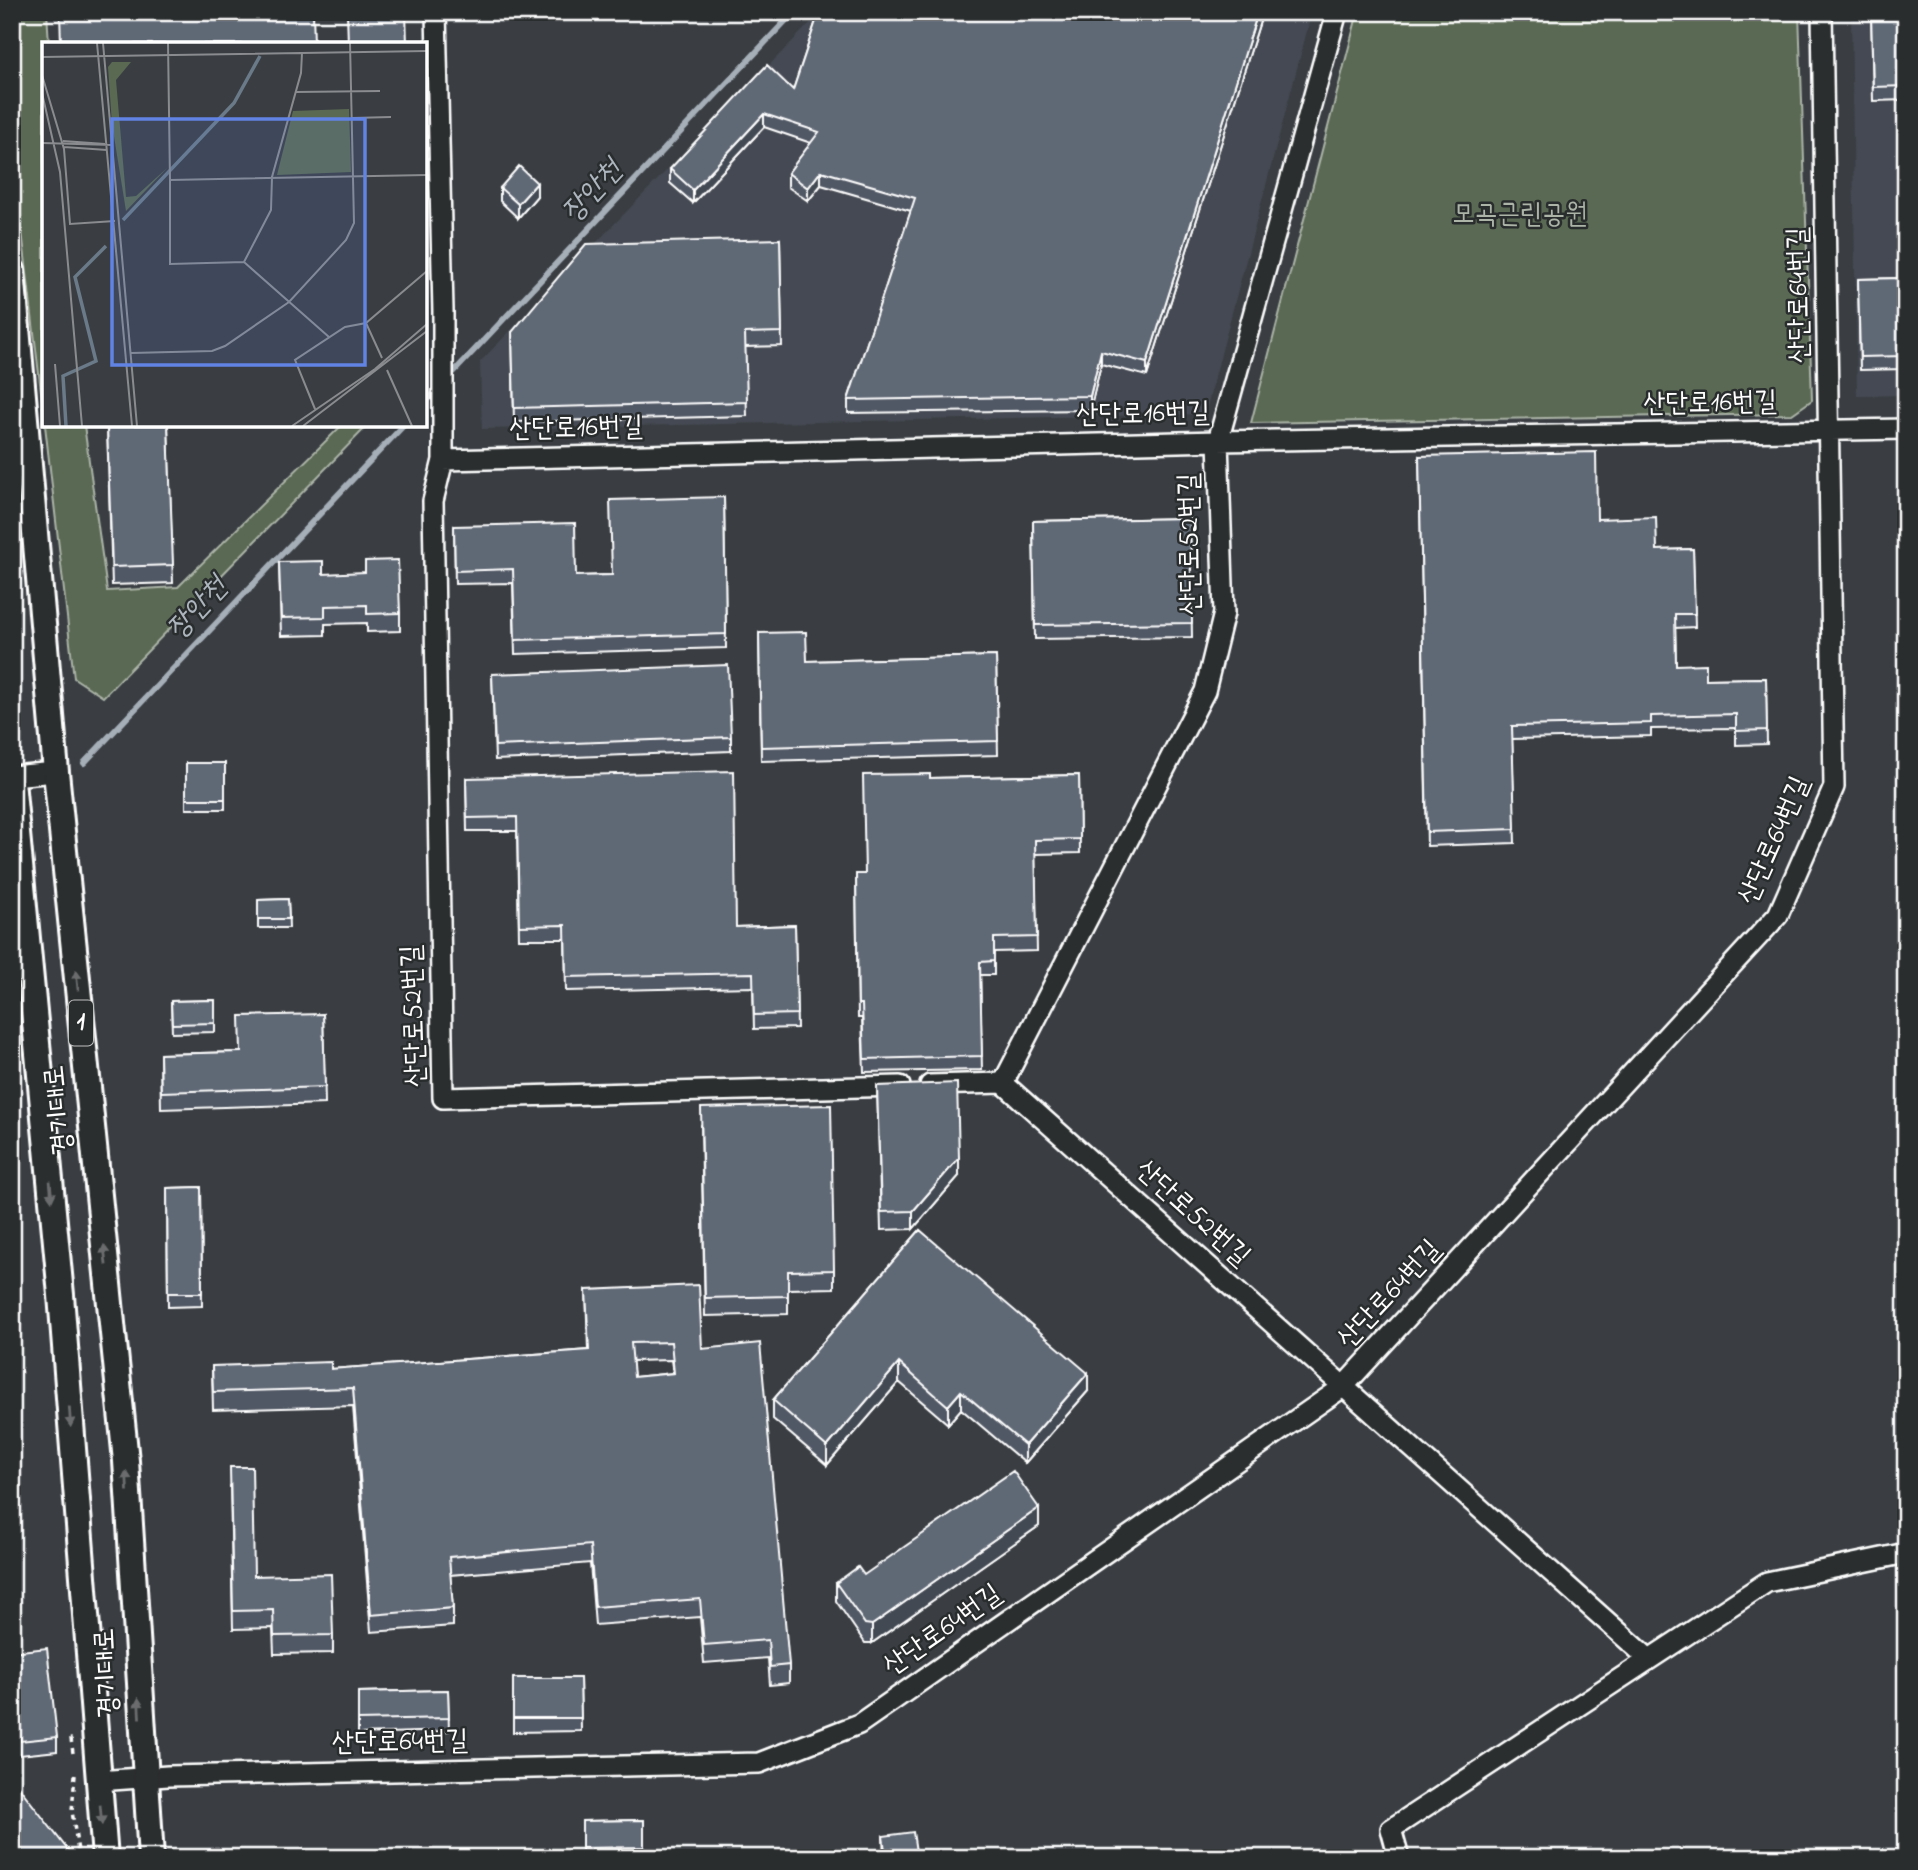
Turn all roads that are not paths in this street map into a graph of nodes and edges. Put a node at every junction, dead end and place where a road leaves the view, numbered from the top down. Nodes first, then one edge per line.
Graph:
1 (436, 12) edge
2 (1337, 12) edge
3 (1822, 12) edge
4 (12, 271) edge
5 (1830, 429) junction
6 (1906, 429) edge
7 (1218, 441) junction
8 (443, 460) junction
9 (56, 772) junction
10 (12, 779) edge
11 (1003, 1083) junction
12 (1343, 1387) junction
13 (1906, 1553) edge
14 (1649, 1659) junction
15 (144, 1776) junction
16 (98, 1781) junction
17 (105, 1858) edge
18 (150, 1858) edge
19 (1399, 1858) edge

1 - 8 street
2 - 7 street, 산단로52번길
3 - 5 street, 산단로64번길
4 - 9 main road, 경기대로 / 1
5 - 6 street, 산단로16번길
5 - 7 street, 산단로16번길
5 - 12 street, 산단로64번길
7 - 8 street, 산단로16번길
7 - 11 street, 산단로52번길
8 - 11 street, 산단로52번길
9 - 10 street
15 -> 9 main road, 경기대로 / 1
10 -> 16 main road, 경기대로 / 1
11 - 12 street, 산단로52번길
12 - 14 street, 산단로52번길
12 - 15 street, 산단로64번길
13 - 14 street
14 - 19 street
15 - 16 street, 산단로64번길
15 - 18 main road, 경기대로
16 -> 17 main road, 경기대로 / 1

